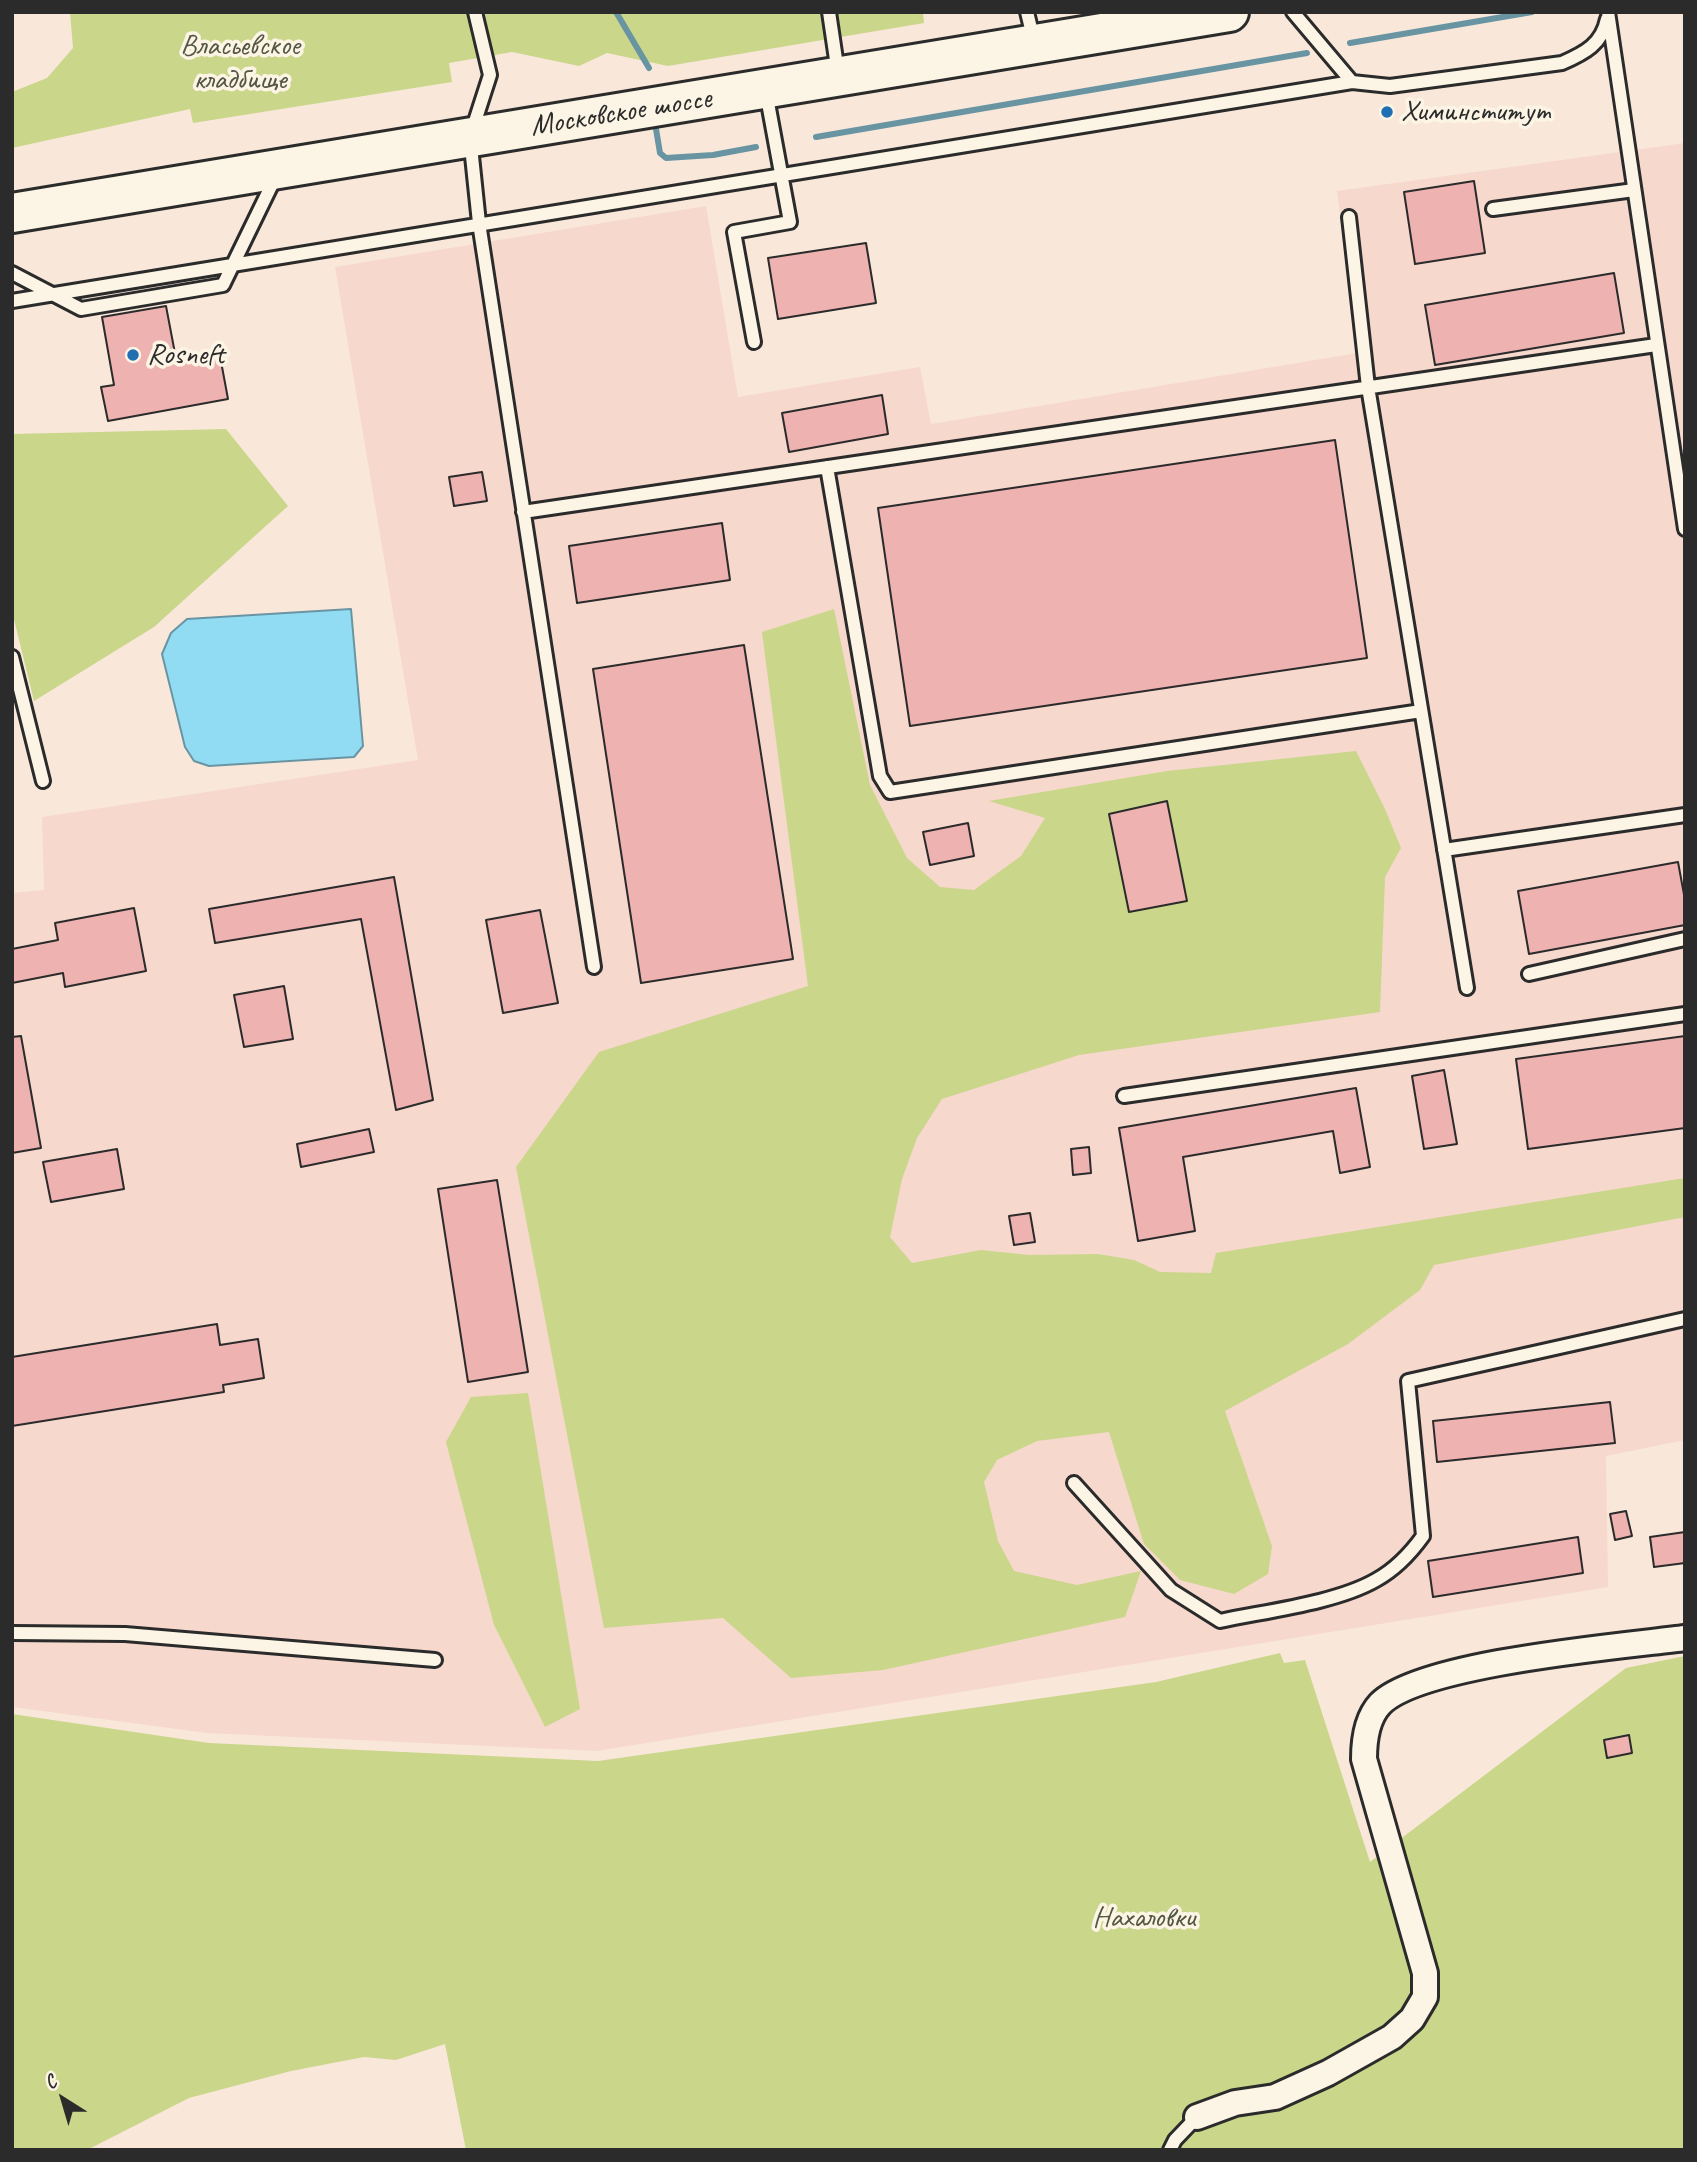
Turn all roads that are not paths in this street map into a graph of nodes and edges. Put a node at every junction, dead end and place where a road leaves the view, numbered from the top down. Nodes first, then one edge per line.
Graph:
1 (475, 12) edge
2 (829, 12) edge
3 (1229, 12) edge
4 (1293, 12) edge
5 (1608, 12) edge
6 (1031, 28) edge
7 (838, 77) junction
8 (1352, 82) junction
9 (765, 89) junction
10 (470, 138) junction
11 (280, 169) junction
12 (782, 178) junction
13 (1634, 190) junction
14 (1493, 209) dead end
15 (12, 213) edge
16 (1349, 217) dead end
17 (478, 223) junction
18 (233, 262) junction
19 (12, 273) edge
20 (52, 295) junction
21 (12, 301) edge
22 (754, 342) dead end
23 (1656, 345) junction
24 (1368, 387) junction
25 (827, 467) junction
26 (523, 512) junction
27 (1685, 529) edge
28 (12, 657) edge
29 (1421, 711) junction
30 (43, 781) dead end
31 (1685, 815) edge
32 (1444, 850) junction
33 (1685, 939) edge
34 (594, 967) dead end
35 (1529, 974) dead end
36 (1466, 988) dead end
37 (1685, 1014) edge
38 (1125, 1096) dead end
39 (1685, 1319) edge
40 (1074, 1483) dead end
41 (12, 1633) edge
42 (1685, 1638) edge
43 (435, 1661) dead end
44 (1197, 2117) joint
45 (1170, 2150) edge

1 - 10 lane
2 - 7 lane
3 - 6 main road, Московское шоссе
4 - 8 lane
5 - 8 lane
5 - 13 lane
6 - 7 main road, Московское шоссе
7 - 9 main road, Московское шоссе
8 - 12 lane
9 - 10 main road, Московское шоссе
9 - 12 lane
10 - 11 main road, Московское шоссе
10 - 17 lane
11 - 15 main road, Московское шоссе
11 - 18 lane
12 - 17 lane
12 - 22 lane
13 - 14 lane
13 - 23 lane
16 - 24 lane
17 - 18 lane
17 - 26 lane
18 - 20 lane
18 - 20 lane
19 - 20 lane
20 - 21 lane
23 - 24 lane
23 - 27 lane
24 - 25 lane
24 - 29 lane
25 - 26 lane
25 - 29 lane
26 - 34 lane
28 - 30 lane
29 - 32 lane
31 - 32 lane
32 - 36 lane
33 - 35 lane
37 - 38 lane
39 - 40 lane
41 - 43 lane
42 - 44 street
44 - 45 lane

